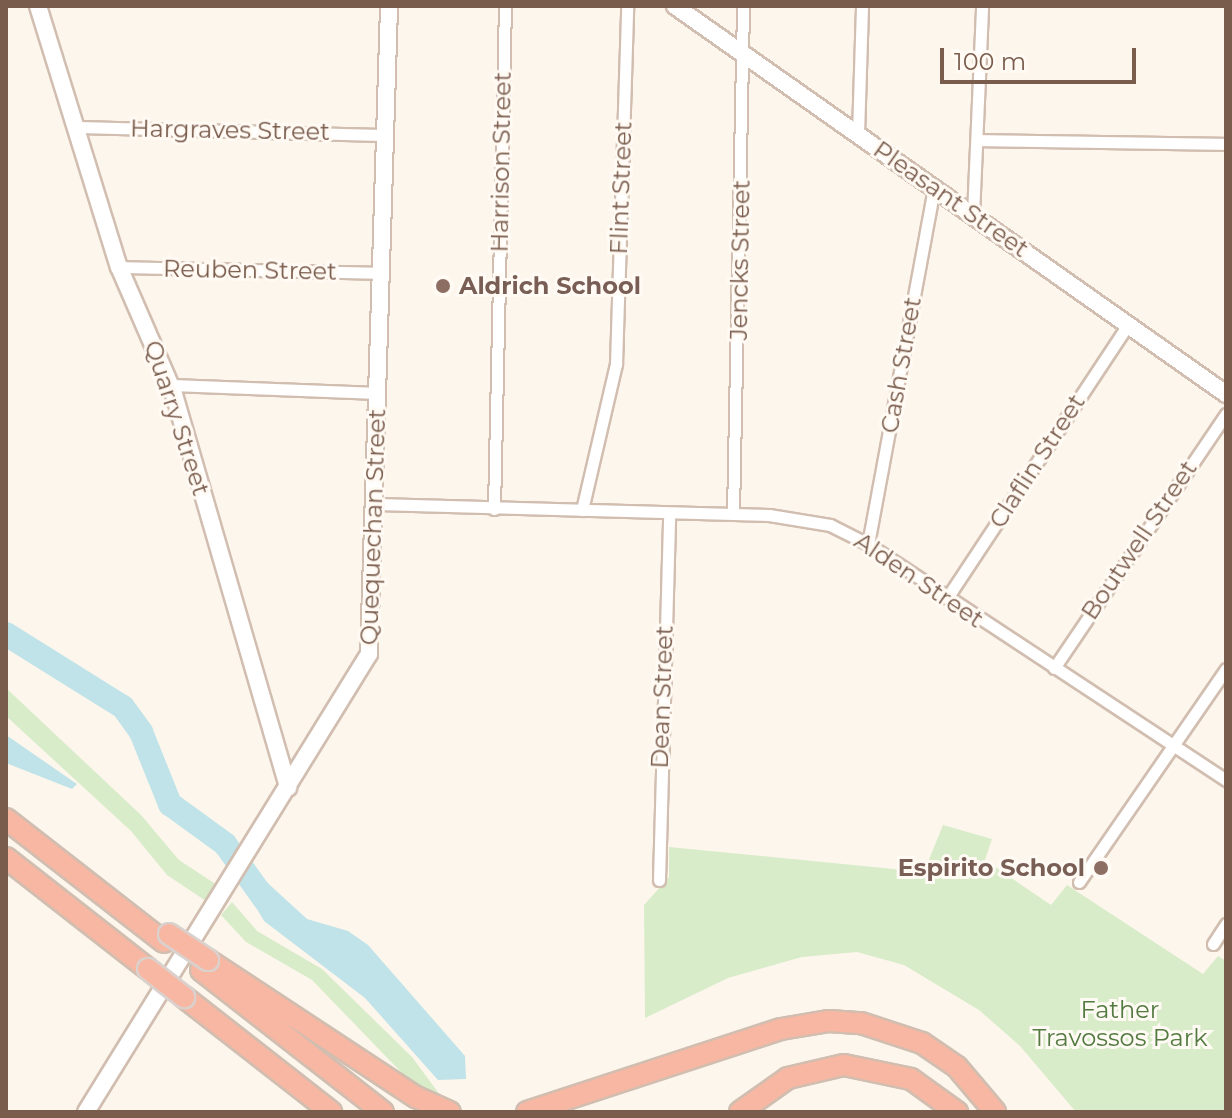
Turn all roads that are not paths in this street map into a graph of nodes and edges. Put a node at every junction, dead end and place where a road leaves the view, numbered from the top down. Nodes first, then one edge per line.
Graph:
1 (38, 6) edge
2 (389, 6) edge
3 (505, 6) edge
4 (627, 6) edge
5 (675, 6) edge
6 (743, 6) edge
7 (862, 6) edge
8 (982, 6) edge
9 (741, 53) junction
10 (75, 127) junction
11 (858, 134) junction
12 (385, 135) junction
13 (978, 140) junction
14 (1226, 144) edge
15 (934, 187) junction
16 (973, 215) junction
17 (119, 267) junction
18 (381, 273) junction
19 (1128, 325) junction
20 (171, 385) junction
21 (379, 393) junction
22 (1226, 394) edge
23 (1226, 414) edge
24 (377, 504) junction
25 (494, 509) junction
26 (582, 510) junction
27 (669, 513) junction
28 (733, 514) junction
29 (868, 544) junction
30 (947, 598) junction
31 (1054, 668) junction
32 (1226, 669) edge
33 (1175, 746) junction
34 (1226, 780) edge
35 (288, 788) junction
36 (6, 819) edge
37 (6, 858) edge
38 (659, 880) dead end
39 (1079, 882) dead end
40 (1226, 924) edge
41 (1213, 944) dead end
42 (205, 965) junction
43 (284, 1075) junction
44 (440, 1108) edge
45 (86, 1112) edge
46 (317, 1112) edge
47 (331, 1112) edge
48 (383, 1112) edge
49 (527, 1112) edge
50 (740, 1112) edge
51 (957, 1112) edge
52 (995, 1112) edge

1 - 10 main road, Quarry Street
2 - 12 main road, Quequechan Street
3 - 25 street, Harrison Street
4 - 26 street, Flint Street
5 - 9 main road, Pleasant Street
6 - 9 street, Jencks Street
7 - 11 street
8 - 13 street
9 - 11 main road, Pleasant Street
9 - 28 street, Jencks Street
10 - 12 street, Hargraves Street
10 - 17 main road, Quarry Street
11 - 15 main road, Pleasant Street
12 - 18 main road, Quequechan Street
13 - 14 street
13 - 16 street
15 - 16 main road, Pleasant Street
15 - 29 street, Cash Street
16 - 19 main road, Pleasant Street
17 - 18 street, Reuben Street
17 - 20 main road, Quarry Street
18 - 21 main road, Quequechan Street
19 - 22 main road, Pleasant Street
19 - 30 street, Claflin Street
20 - 21 street
20 - 35 main road, Quarry Street
21 - 24 main road, Quequechan Street
23 - 31 street, Boutwell Street
24 - 25 street, Alden Street
24 - 35 main road, Quequechan Street
25 - 26 street, Alden Street
26 - 27 street, Alden Street
27 - 28 street, Alden Street
27 - 38 street, Dean Street
28 - 29 street, Alden Street
29 - 30 street, Alden Street
30 - 31 street, Alden Street
31 - 33 street, Alden Street
32 - 33 street
33 - 34 street, Alden Street
33 - 39 street
35 - 45 main road, Quequechan Street
36 - 42 highway
37 - 43 highway, bridge
40 - 41 street
42 - 44 highway
42 - 48 highway
43 - 46 highway
43 - 47 highway
49 - 52 highway
50 - 51 highway

